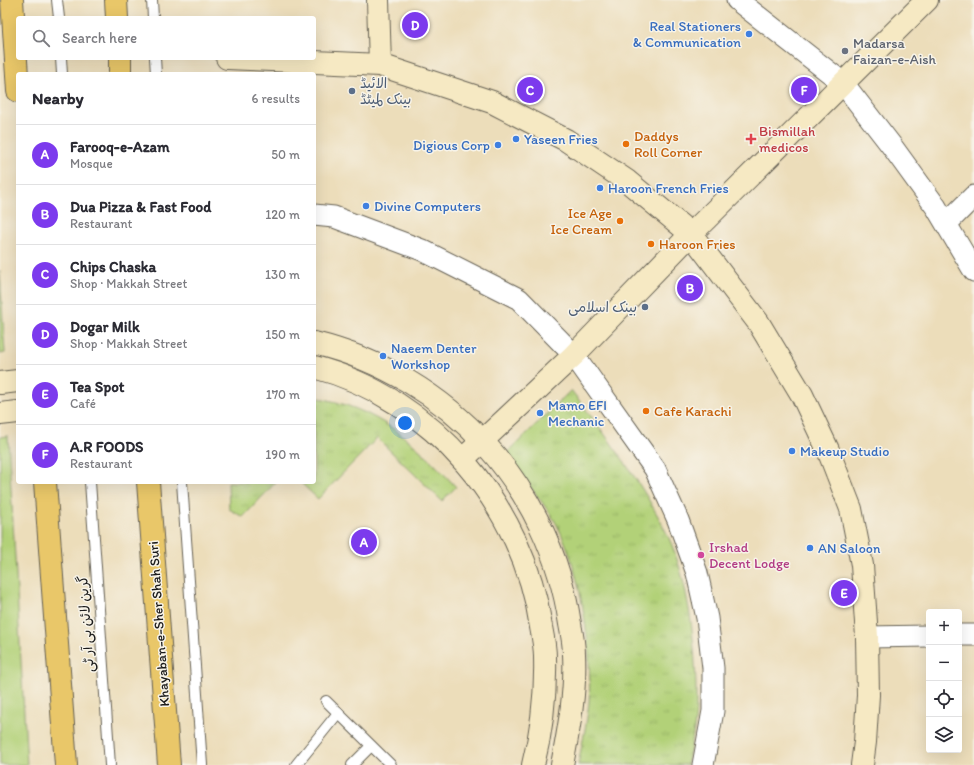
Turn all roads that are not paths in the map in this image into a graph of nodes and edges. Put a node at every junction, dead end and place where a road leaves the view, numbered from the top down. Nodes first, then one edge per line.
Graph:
1 (12, 0) edge
2 (57, 0) edge
3 (116, 0) edge
4 (152, 0) edge
5 (378, 0) edge
6 (737, 0) edge
7 (927, 0) edge
8 (59, 16) edge
9 (117, 16) edge
10 (153, 16) edge
11 (61, 60) edge
12 (120, 60) edge
13 (155, 60) edge
14 (265, 60) edge
15 (380, 66) junction
16 (17, 72) edge
17 (62, 72) edge
18 (120, 72) edge
19 (156, 72) edge
20 (843, 83) junction
21 (974, 196) edge
22 (316, 215) edge
23 (947, 223) junction
24 (691, 234) junction
25 (974, 270) edge
26 (316, 344) edge
27 (574, 354) junction
28 (316, 367) edge
29 (16, 381) edge
30 (0, 383) edge
31 (16, 412) edge
32 (0, 414) edge
33 (483, 440) junction
34 (463, 459) junction
35 (45, 484) edge
36 (90, 484) edge
37 (148, 484) edge
38 (182, 484) edge
39 (974, 634) edge
40 (962, 635) edge
41 (926, 636) edge
42 (868, 637) junction
43 (326, 701) dead end
44 (338, 713) junction
45 (371, 746) junction
46 (66, 765) edge
47 (110, 765) edge
48 (169, 765) edge
49 (202, 765) edge
50 (296, 765) edge
51 (352, 765) edge
52 (391, 765) edge
53 (533, 765) edge
54 (562, 765) edge
55 (703, 765) edge
56 (862, 765) edge

1 - 16 main road
2 - 8 lane
3 - 9 main road
4 - 10 lane
5 - 15 street
6 - 20 street
7 - 20 street
11 - 17 lane
12 - 18 main road
13 - 19 lane
14 - 15 street
15 - 24 street
20 - 23 street
20 - 24 street
21 - 23 street
22 - 27 street
23 - 25 street
24 - 27 street
24 - 42 street
26 - 33 street
27 - 33 street
27 - 55 street
28 - 34 street
29 - 30 street
31 - 32 street
33 - 34 street
33 - 54 street
34 - 53 street
35 - 46 main road
36 - 47 lane, گرین لائن بی آر ٹی
37 - 48 main road, Khayaban-e-Sher Shah Suri
38 - 49 lane
39 - 40 street
41 - 42 street
42 - 56 street
43 - 44 lane
44 - 45 lane
44 - 50 lane
45 - 51 lane
45 - 52 lane

